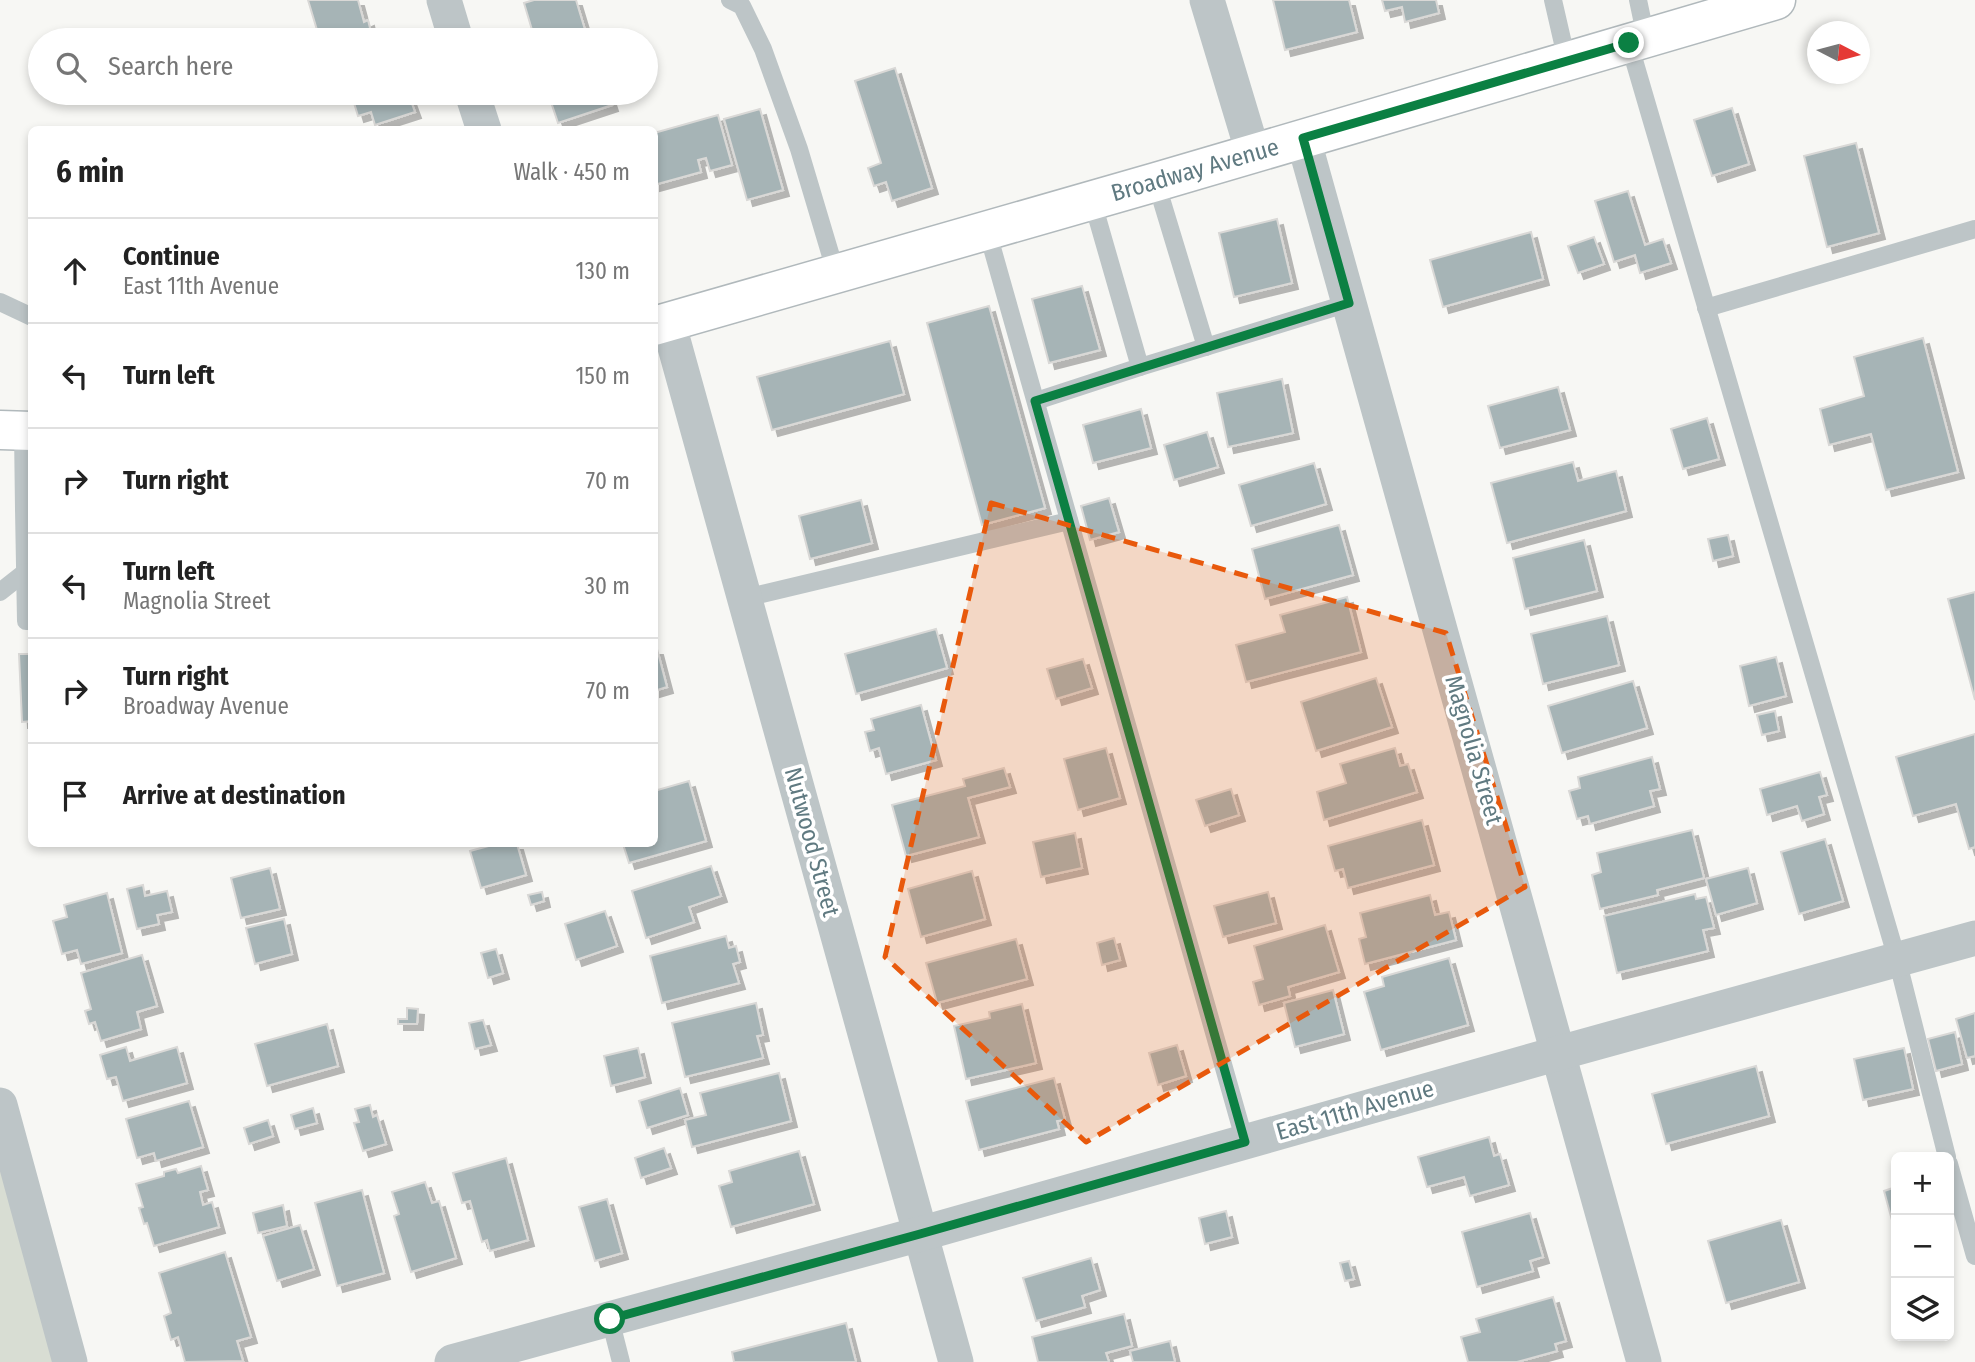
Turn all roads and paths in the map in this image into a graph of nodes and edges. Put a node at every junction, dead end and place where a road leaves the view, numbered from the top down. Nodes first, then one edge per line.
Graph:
1 (444, 0) edge
2 (730, 0) edge
3 (1207, 0) edge
4 (1553, 0) edge
5 (1637, 0) edge
6 (1776, 0) edge
7 (452, 28) edge
8 (1638, 40) junction
9 (1567, 61) junction
10 (476, 105) edge
11 (483, 126) edge
12 (1303, 138) junction
13 (1253, 153) junction
14 (1156, 181) junction
15 (1092, 200) junction
16 (1975, 229) edge
17 (987, 230) junction
18 (836, 274) junction
19 (0, 302) edge
20 (1349, 303) junction
21 (1706, 308) junction
22 (28, 315) edge
23 (662, 324) edge
24 (1206, 347) junction
25 (1140, 367) junction
26 (1035, 401) junction
27 (18, 430) edge
28 (28, 509) edge
29 (1069, 521) junction
30 (28, 573) edge
31 (0, 592) edge
32 (745, 598) junction
33 (28, 621) edge
34 (1975, 938) edge
35 (1897, 960) junction
36 (1559, 1053) junction
37 (0, 1105) edge
38 (1245, 1142) junction
39 (1946, 1152) edge
40 (1954, 1182) edge
41 (920, 1234) junction
42 (1975, 1256) edge
43 (610, 1319) junction
44 (71, 1362) edge
45 (452, 1362) edge
46 (621, 1362) edge
47 (956, 1362) edge
48 (1644, 1362) edge

1 - 7 street
2 - 18 lane
3 - 13 street
4 - 9 lane
5 - 8 lane
6 - 8 main road, Broadway Avenue
8 - 9 main road, Broadway Avenue
8 - 21 lane
9 - 12 main road, Broadway Avenue
10 - 11 street
12 - 13 main road, Broadway Avenue
12 - 20 street, Magnolia Street
13 - 14 main road, Broadway Avenue
14 - 15 main road, Broadway Avenue
14 - 24 lane
15 - 17 main road, Broadway Avenue
15 - 25 lane
16 - 21 lane
17 - 18 main road, Broadway Avenue
17 - 26 lane
18 - 23 main road, Broadway Avenue
19 - 22 lane
20 - 24 lane
20 - 36 street, Magnolia Street
21 - 35 lane
23 - 32 street, Nutwood Street
24 - 25 lane
25 - 26 lane
26 - 29 lane
27 - 28 lane
28 - 30 lane
29 - 32 lane
29 - 38 lane
30 - 31 lane
30 - 33 lane
32 - 41 street, Nutwood Street
34 - 35 street, East 11th Avenue
35 - 36 street, East 11th Avenue
35 - 39 lane
36 - 38 street, East 11th Avenue
36 - 48 street, Magnolia Street
37 - 44 street
38 - 41 street, East 11th Avenue
40 - 42 lane
41 - 43 street, East 11th Avenue
41 - 47 street, Nutwood Street
43 - 45 street, East 11th Avenue
43 - 46 lane

